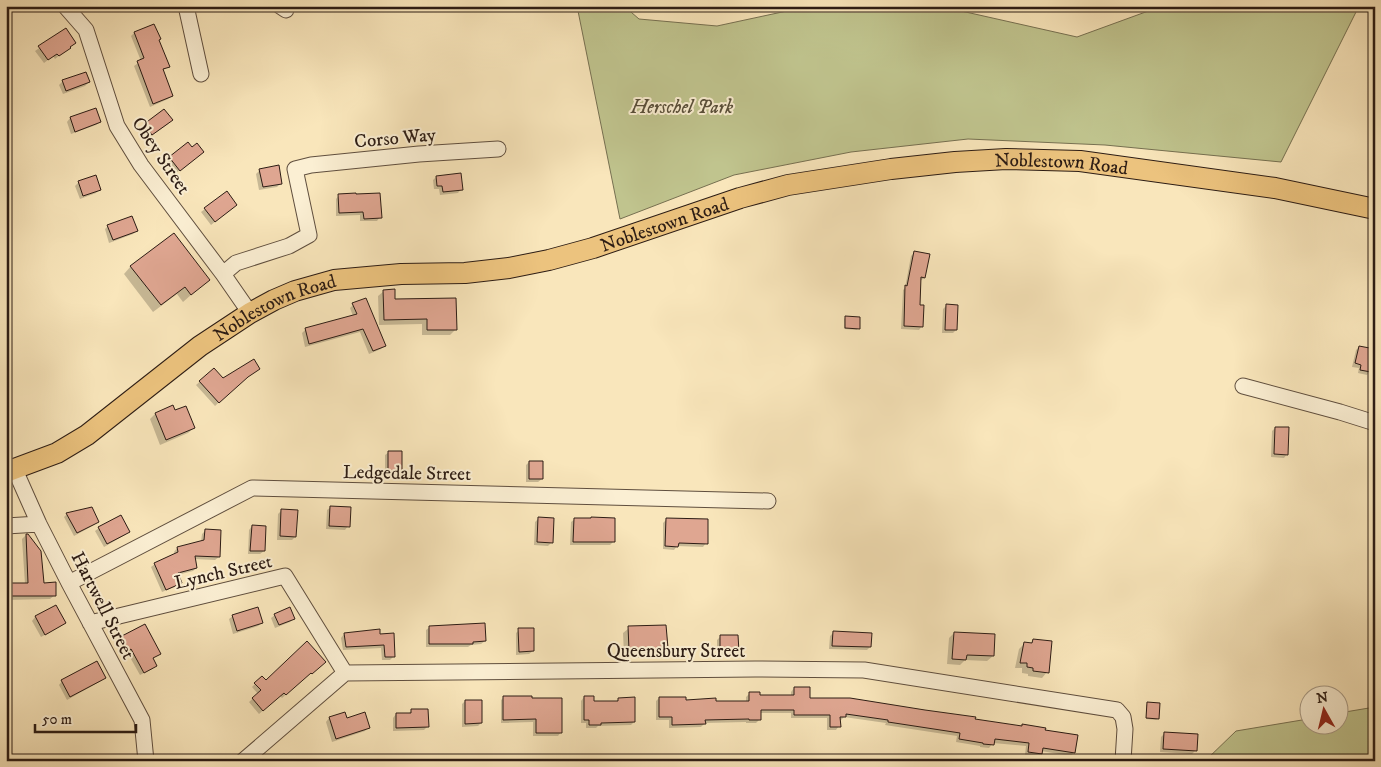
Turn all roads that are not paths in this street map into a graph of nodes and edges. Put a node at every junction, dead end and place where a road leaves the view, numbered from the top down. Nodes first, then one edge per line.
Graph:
1 (65, 6) edge
2 (186, 6) edge
3 (201, 74) dead end
4 (498, 149) dead end
5 (1375, 210) edge
6 (223, 274) junction
7 (250, 313) junction
8 (1243, 386) dead end
9 (1375, 423) edge
10 (10, 471) edge
11 (768, 501) dead end
12 (39, 524) junction
13 (6, 526) edge
14 (69, 583) junction
15 (90, 623) junction
16 (345, 673) junction
17 (146, 761) edge
18 (243, 761) edge
19 (1123, 761) edge

1 - 6 street, Obey Street
2 - 3 street
4 - 6 street, Corso Way
5 - 7 main road, Noblestown Road
6 - 7 street, Obey Street
7 - 10 main road, Noblestown Road
8 - 9 street
10 - 12 street, Hartwell Street
11 - 14 street, Ledgedale Street
12 - 13 street
12 - 14 street, Hartwell Street
14 - 15 street, Hartwell Street
15 - 16 street, Lynch Street
15 - 17 street, Hartwell Street
16 - 18 street
16 - 19 street, Queensbury Street

